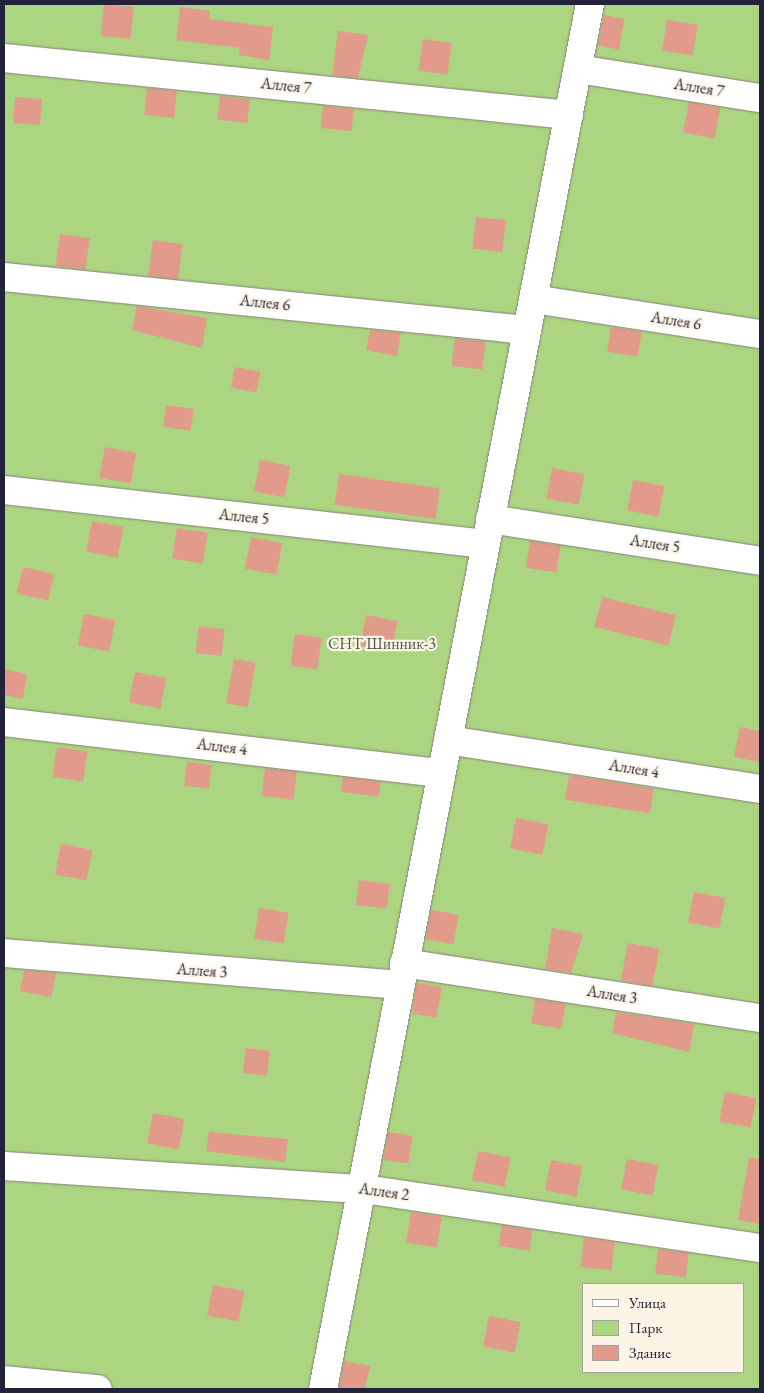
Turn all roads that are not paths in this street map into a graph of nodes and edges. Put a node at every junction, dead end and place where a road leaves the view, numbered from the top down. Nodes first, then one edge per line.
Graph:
1 (590, 4) edge
2 (4, 58) edge
3 (578, 69) junction
4 (760, 98) edge
5 (569, 115) junction
6 (4, 277) edge
7 (533, 298) junction
8 (527, 330) junction
9 (760, 334) edge
10 (4, 490) edge
11 (488, 531) junction
12 (760, 561) edge
13 (4, 722) edge
14 (448, 740) junction
15 (441, 773) junction
16 (760, 790) edge
17 (4, 953) edge
18 (402, 974) junction
19 (760, 1018) edge
20 (4, 1166) edge
21 (364, 1189) junction
22 (760, 1248) edge
23 (4, 1380) edge
24 (98, 1389) edge
25 (323, 1389) edge

1 - 3 lane
2 - 5 lane, Аллея 7
3 - 4 lane, Аллея 7
3 - 5 lane
5 - 7 lane
6 - 8 lane, Аллея 6
7 - 8 lane
7 - 9 lane, Аллея 6
8 - 11 lane
10 - 11 lane, Аллея 5
11 - 12 lane, Аллея 5
11 - 14 lane
13 - 15 lane, Аллея 4
14 - 15 lane
14 - 16 lane, Аллея 4
15 - 18 lane
17 - 18 lane, Аллея 3
18 - 19 lane, Аллея 3
18 - 21 lane
20 - 21 lane, Аллея 2
21 - 22 lane, Аллея 2
21 - 25 lane
23 - 24 lane

